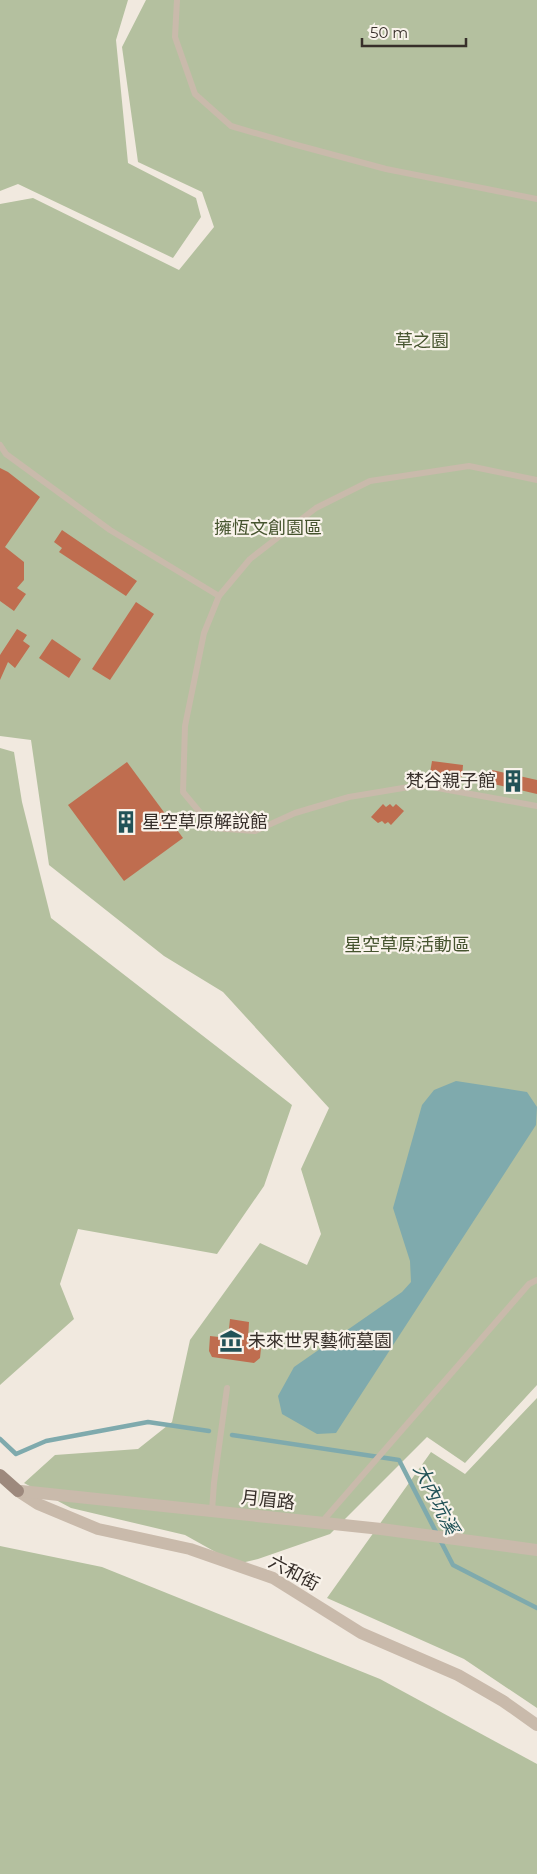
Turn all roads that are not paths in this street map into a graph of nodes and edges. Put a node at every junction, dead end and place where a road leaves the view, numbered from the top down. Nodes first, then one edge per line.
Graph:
1 (177, 0) edge
2 (537, 199) edge
3 (0, 445) edge
4 (537, 480) edge
5 (219, 596) junction
6 (537, 806) edge
7 (537, 1280) edge
8 (227, 1388) dead end
9 (0, 1475) edge
10 (18, 1491) junction
11 (212, 1511) junction
12 (321, 1523) junction
13 (537, 1550) edge
14 (537, 1725) edge

1 - 2 lane
3 - 5 lane
4 - 5 lane
5 - 6 lane
7 - 12 lane
8 - 11 lane
9 - 10 street
10 - 11 street, 月眉路
10 - 14 street, 六和街
11 - 12 street, 月眉路
12 - 13 street, 月眉路

